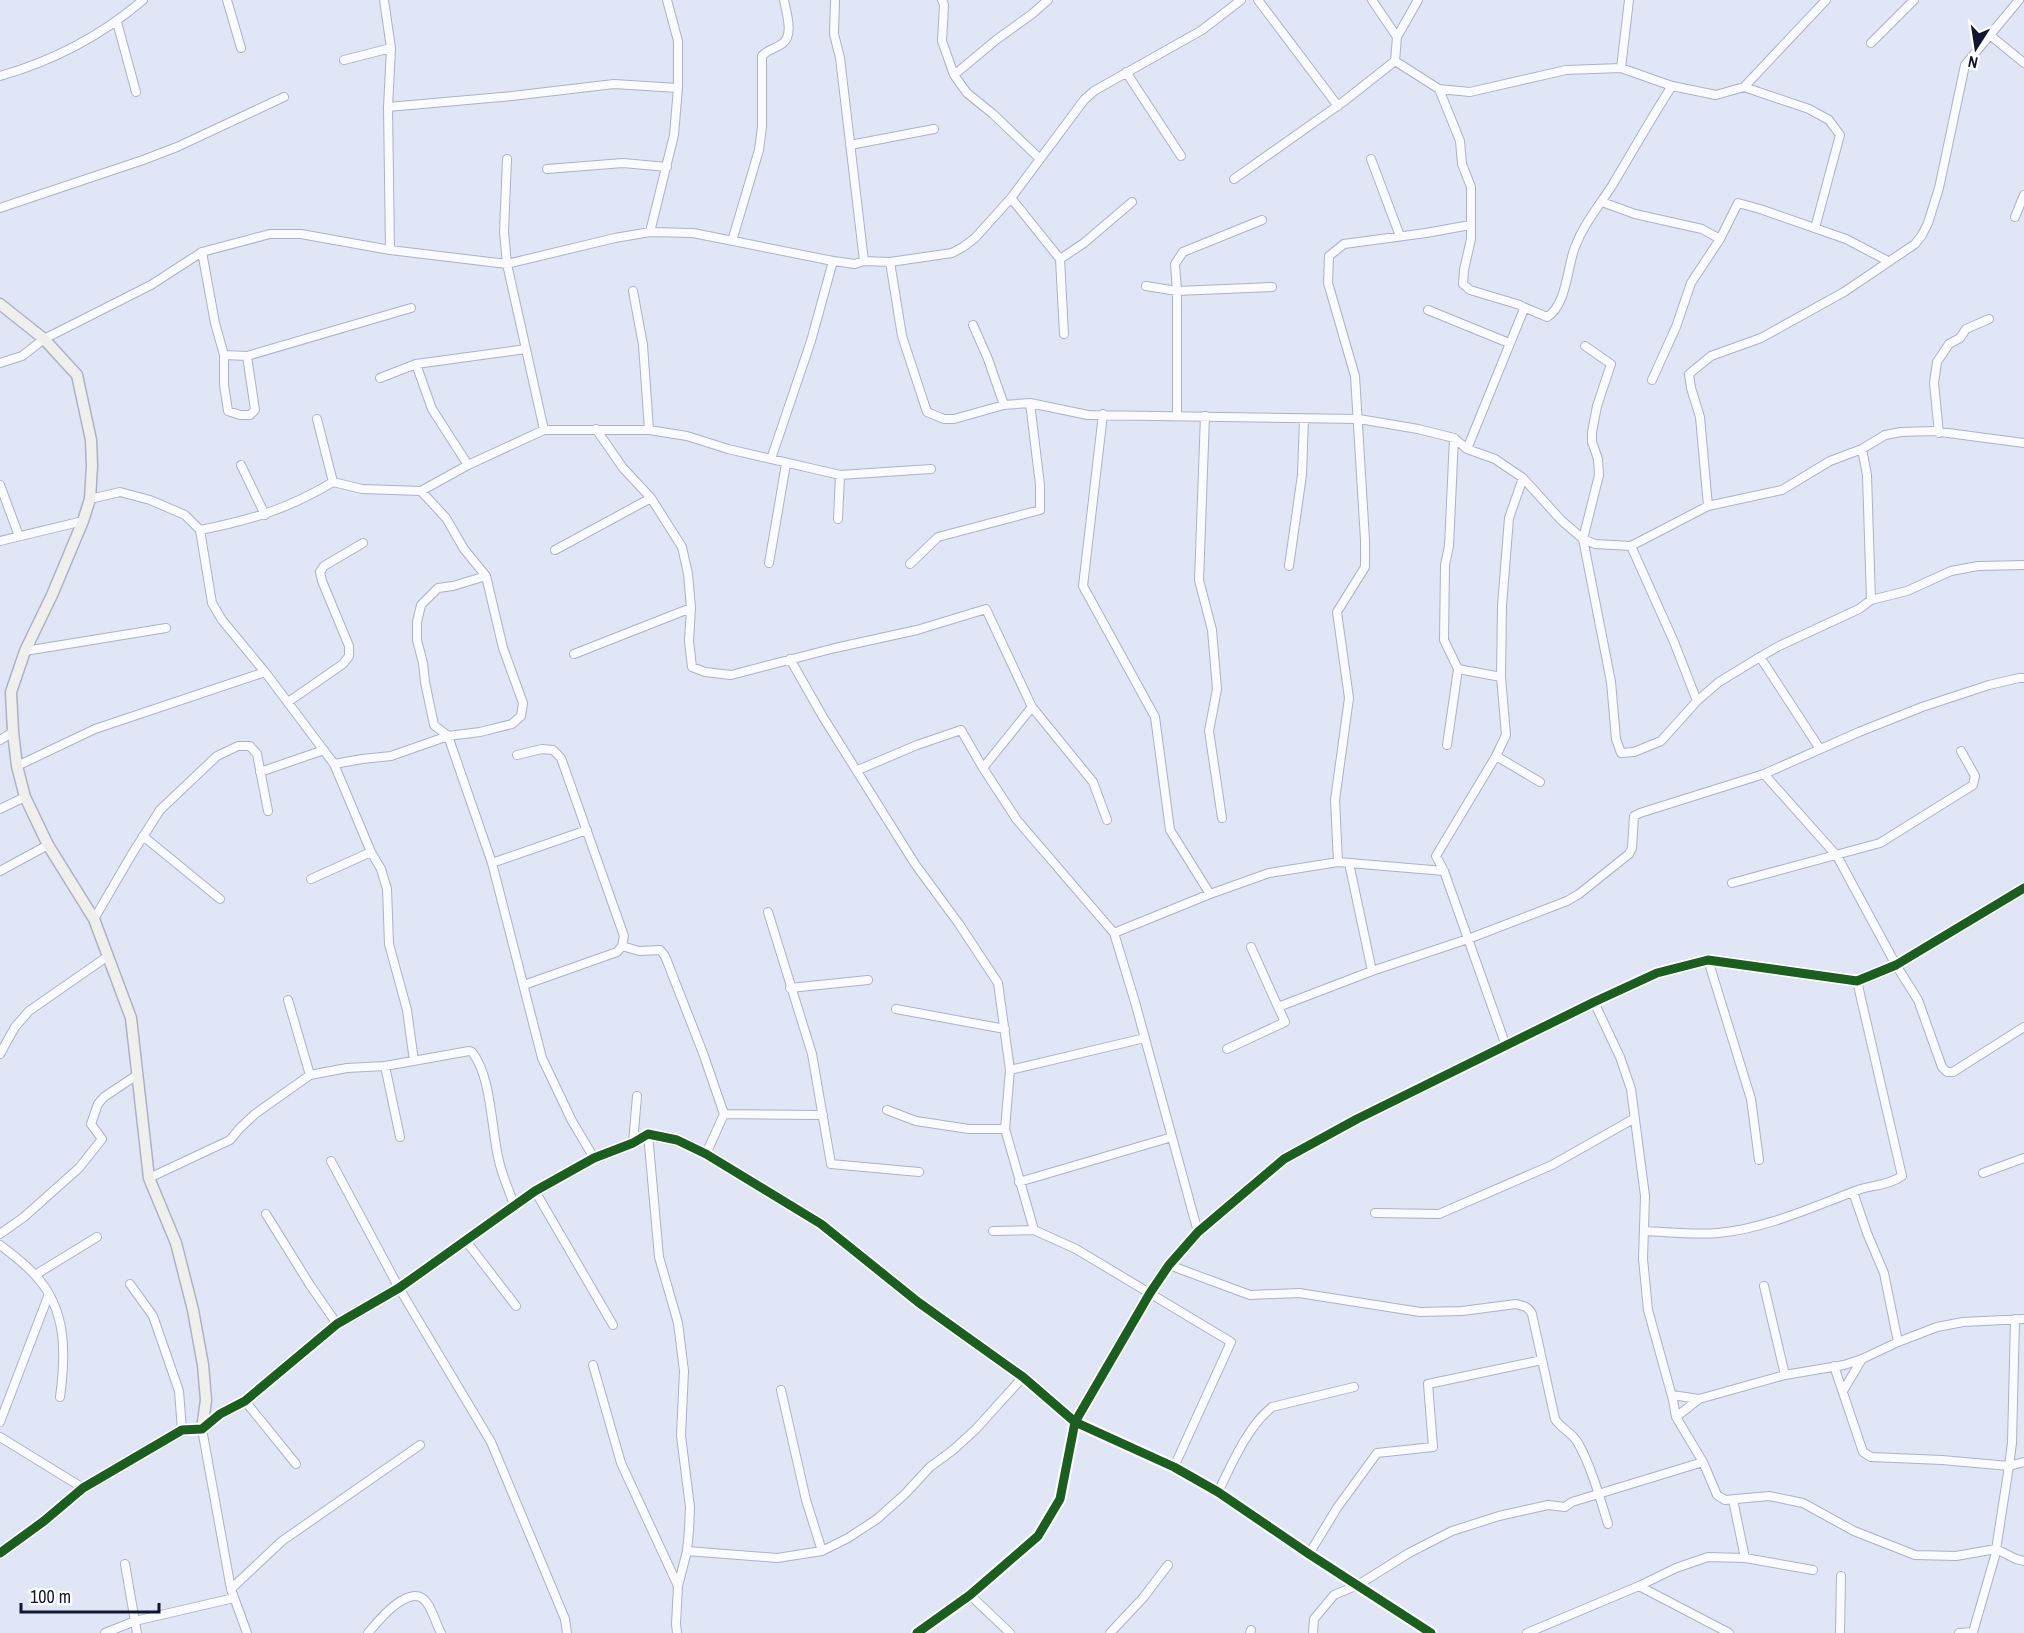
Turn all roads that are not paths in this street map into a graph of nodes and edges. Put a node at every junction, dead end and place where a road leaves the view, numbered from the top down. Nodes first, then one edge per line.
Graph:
1 (144, 0) edge
2 (227, 0) edge
3 (384, 0) edge
4 (667, 0) edge
5 (784, 0) edge
6 (835, 0) edge
7 (942, 0) edge
8 (1048, 0) edge
9 (1241, 0) edge
10 (1258, 0) edge
11 (1372, 0) edge
12 (1418, 0) edge
13 (1629, 0) edge
14 (1826, 0) edge
15 (1914, 0) edge
16 (2019, 0) edge
17 (117, 22) junction
18 (1991, 36) junction
19 (1398, 37) junction
20 (1871, 42) dead end
21 (241, 48) dead end
22 (391, 48) junction
23 (344, 60) dead end
24 (1395, 61) junction
25 (2024, 63) edge
26 (1622, 68) junction
27 (1126, 72) junction
28 (954, 75) junction
29 (0, 76) edge
30 (1672, 86) junction
31 (1744, 87) junction
32 (678, 88) junction
33 (1439, 89) junction
34 (136, 92) dead end
35 (284, 97) dead end
36 (1338, 106) junction
37 (388, 107) junction
38 (933, 129) dead end
39 (850, 145) junction
40 (1181, 156) dead end
41 (507, 159) dead end
42 (1040, 159) junction
43 (1371, 159) dead end
44 (667, 167) junction
45 (547, 169) dead end
46 (1234, 179) dead end
47 (2024, 195) edge
48 (1011, 198) junction
49 (1602, 201) junction
50 (1132, 202) dead end
51 (0, 207) edge
52 (2015, 218) dead end
53 (1262, 220) dead end
54 (1470, 225) junction
55 (1815, 228) junction
56 (650, 232) junction
57 (1400, 236) junction
58 (1720, 239) junction
59 (732, 241) junction
60 (390, 250) junction
61 (202, 252) junction
62 (1060, 259) junction
63 (833, 261) junction
64 (864, 261) junction
65 (1888, 261) junction
66 (890, 262) junction
67 (507, 264) junction
68 (1146, 286) dead end
69 (1272, 287) dead end
70 (633, 291) dead end
71 (1177, 291) junction
72 (0, 304) edge
73 (1520, 305) junction
74 (411, 308) dead end
75 (1428, 310) dead end
76 (1989, 319) dead end
77 (973, 325) dead end
78 (1064, 334) dead end
79 (44, 339) junction
80 (1509, 344) junction
81 (1585, 346) dead end
82 (526, 349) junction
83 (224, 356) junction
84 (247, 356) junction
85 (0, 363) edge
86 (416, 364) junction
87 (380, 378) dead end
88 (1652, 380) dead end
89 (1030, 403) junction
90 (1004, 405) junction
91 (1103, 414) junction
92 (1177, 416) junction
93 (1205, 416) junction
94 (317, 418) dead end
95 (1304, 419) junction
96 (1359, 419) junction
97 (596, 429) junction
98 (544, 430) junction
99 (649, 430) junction
100 (1939, 433) junction
101 (1454, 438) junction
102 (2024, 444) edge
103 (1467, 449) junction
104 (1862, 449) junction
105 (771, 459) junction
106 (786, 464) junction
107 (241, 465) dead end
108 (468, 465) junction
109 (931, 469) dead end
110 (840, 475) junction
111 (1523, 478) junction
112 (333, 482) junction
113 (0, 485) edge
114 (421, 491) junction
115 (90, 498) junction
116 (651, 498) junction
117 (1708, 506) junction
118 (265, 515) junction
119 (838, 519) dead end
120 (82, 521) junction
121 (200, 530) junction
122 (19, 536) junction
123 (1583, 539) junction
124 (0, 541) edge
125 (363, 543) dead end
126 (1631, 546) junction
127 (555, 550) dead end
128 (769, 563) dead end
129 (910, 564) dead end
130 (2024, 565) edge
131 (1289, 566) dead end
132 (486, 576) junction
133 (1871, 600) junction
134 (691, 608) junction
135 (166, 628) dead end
136 (25, 651) junction
137 (574, 654) dead end
138 (1760, 657) junction
139 (790, 659) junction
140 (1458, 669) junction
141 (265, 672) junction
142 (1501, 677) junction
143 (2024, 678) edge
144 (5, 692) edge
145 (1697, 701) junction
146 (288, 702) junction
147 (1032, 707) junction
148 (13, 732) junction
149 (448, 736) junction
150 (0, 740) edge
151 (1447, 745) dead end
152 (1820, 749) junction
153 (324, 750) junction
154 (1961, 751) dead end
155 (517, 755) dead end
156 (1496, 756) junction
157 (334, 764) junction
158 (17, 766) junction
159 (983, 768) junction
160 (858, 770) junction
161 (260, 772) junction
162 (1764, 774) junction
163 (1540, 782) dead end
164 (25, 797) junction
165 (0, 809) edge
166 (268, 811) dead end
167 (1222, 818) dead end
168 (1107, 820) dead end
169 (587, 830) junction
170 (143, 836) junction
171 (48, 845) junction
172 (371, 852) junction
173 (1837, 856) junction
174 (1338, 862) junction
175 (492, 863) junction
176 (1349, 863) junction
177 (1444, 871) junction
178 (0, 872) edge
179 (311, 879) dead end
180 (1732, 883) dead end
181 (2024, 888) edge
182 (1210, 894) junction
183 (220, 899) dead end
184 (768, 912) dead end
185 (94, 919) junction
186 (1114, 933) junction
187 (1468, 939) junction
188 (622, 946) junction
189 (1251, 947) dead end
190 (108, 956) junction
191 (1708, 960) junction
192 (1896, 965) junction
193 (1372, 971) junction
194 (868, 980) dead end
195 (1857, 981) junction
196 (524, 985) junction
197 (790, 988) junction
198 (288, 1000) dead end
199 (1594, 1002) junction
200 (1278, 1007) junction
201 (896, 1009) dead end
202 (2024, 1027) edge
203 (1005, 1029) junction
204 (1145, 1038) junction
205 (1506, 1046) junction
206 (1227, 1049) dead end
207 (0, 1054) edge
208 (414, 1061) junction
209 (385, 1066) junction
210 (1010, 1070) junction
211 (137, 1075) junction
212 (310, 1075) junction
213 (637, 1096) dead end
214 (887, 1110) dead end
215 (724, 1114) junction
216 (823, 1115) junction
217 (1635, 1118) junction
218 (1005, 1129) junction
219 (648, 1134) junction
220 (400, 1137) dead end
221 (1172, 1137) junction
222 (633, 1143) junction
223 (706, 1154) junction
224 (594, 1158) junction
225 (2024, 1158) edge
226 (1760, 1160) dead end
227 (331, 1161) dead end
228 (919, 1172) dead end
229 (1983, 1173) dead end
230 (149, 1178) junction
231 (1019, 1182) junction
232 (535, 1191) junction
233 (1853, 1192) junction
234 (514, 1205) junction
235 (1375, 1213) dead end
236 (266, 1214) dead end
237 (1034, 1230) junction
238 (1645, 1231) junction
239 (993, 1232) dead end
240 (1198, 1232) junction
241 (0, 1234) edge
242 (97, 1237) dead end
243 (466, 1241) junction
244 (0, 1245) edge
245 (1168, 1265) junction
246 (35, 1275) junction
247 (130, 1284) dead end
248 (1764, 1286) dead end
249 (399, 1288) junction
250 (1150, 1293) junction
251 (49, 1294) junction
252 (516, 1306) dead end
253 (2020, 1319) edge
254 (337, 1324) junction
255 (613, 1325) dead end
256 (1898, 1342) junction
257 (1862, 1359) junction
258 (1542, 1360) junction
259 (593, 1365) dead end
260 (1834, 1366) junction
261 (1785, 1375) junction
262 (1023, 1377) junction
263 (1354, 1387) dead end
264 (781, 1390) dead end
265 (1843, 1391) junction
266 (1672, 1395) junction
267 (60, 1396) dead end
268 (1699, 1399) junction
269 (245, 1401) junction
270 (1676, 1417) junction
271 (0, 1422) edge
272 (1075, 1422) junction
273 (202, 1429) junction
274 (182, 1430) junction
275 (0, 1437) edge
276 (420, 1444) dead end
277 (1703, 1462) junction
278 (2024, 1462) edge
279 (296, 1464) dead end
280 (2009, 1466) junction
281 (1174, 1467) junction
282 (83, 1488) junction
283 (1218, 1492) junction
284 (1599, 1494) junction
285 (1733, 1500) junction
286 (1608, 1524) dead end
287 (1996, 1549) junction
288 (687, 1551) junction
289 (822, 1551) junction
290 (0, 1552) edge
291 (1309, 1554) junction
292 (1745, 1558) junction
293 (2024, 1560) edge
294 (124, 1564) dead end
295 (1168, 1565) dead end
296 (1813, 1570) dead end
297 (1841, 1576) dead end
298 (1358, 1585) junction
299 (678, 1586) junction
300 (1639, 1586) junction
301 (231, 1589) junction
302 (970, 1595) junction
303 (234, 1598) junction
304 (135, 1621) junction
305 (105, 1633) edge
306 (137, 1633) edge
307 (247, 1633) edge
308 (368, 1633) edge
309 (441, 1633) edge
310 (567, 1633) edge
311 (677, 1633) edge
312 (917, 1633) edge
313 (1010, 1633) edge
314 (1110, 1633) edge
315 (1313, 1633) edge
316 (1431, 1633) edge
317 (1527, 1633) edge
318 (1729, 1633) edge
319 (1840, 1633) edge
320 (1959, 1633) edge

1 - 17 street
2 - 21 street
3 - 22 street
4 - 32 street
5 - 59 street
6 - 39 street
7 - 28 street
8 - 28 street
9 - 27 street
10 - 36 street
11 - 19 street
12 - 19 street
13 - 26 street
14 - 31 street
15 - 20 street
16 - 18 street
17 - 29 street
17 - 34 street
18 - 25 street
18 - 65 street
19 - 24 street
22 - 23 street
22 - 37 street
24 - 33 street
24 - 36 street
26 - 30 street
26 - 33 street
27 - 40 street
27 - 42 street
28 - 42 street
30 - 31 street
30 - 49 street
31 - 55 street
32 - 37 street
32 - 44 street
33 - 54 street
35 - 51 street
36 - 46 street
37 - 60 street
38 - 39 street
39 - 64 street
41 - 67 street
42 - 48 street
43 - 57 street
44 - 45 street
44 - 56 street
47 - 52 street
48 - 62 street
48 - 66 street
49 - 58 street
49 - 73 street
50 - 62 street
53 - 71 street
54 - 57 street
54 - 73 street
55 - 58 street
55 - 65 street
56 - 59 street
56 - 67 street
57 - 96 street
58 - 88 street
59 - 63 street
60 - 61 street
60 - 67 street
61 - 79 street
61 - 83 street
62 - 78 street
63 - 64 street
63 - 105 street
64 - 66 street
65 - 117 street
66 - 90 street
67 - 82 street
68 - 71 street
69 - 71 street
70 - 99 street
71 - 92 street
72 - 79 street
73 - 80 street
74 - 84 street
75 - 80 street
76 - 100 street
77 - 90 street
79 - 85 street
79 - 115 street
80 - 103 street
81 - 123 street
82 - 86 street
82 - 98 street
83 - 84 street
83 - 84 street
86 - 87 street
86 - 108 street
89 - 90 street
89 - 91 street
89 - 129 street
91 - 92 street
91 - 182 street
92 - 93 street
93 - 95 street
93 - 167 street
94 - 112 street
95 - 96 street
95 - 131 street
96 - 101 street
96 - 174 street
97 - 98 street
97 - 99 street
97 - 116 street
98 - 108 street
99 - 105 street
100 - 102 street
100 - 104 street
101 - 103 street
101 - 140 street
103 - 111 street
104 - 117 street
104 - 133 street
105 - 106 street
106 - 110 street
106 - 128 street
107 - 118 street
108 - 114 street
109 - 110 street
110 - 119 street
111 - 123 street
111 - 142 street
112 - 114 street
112 - 118 street
113 - 122 street
114 - 132 street
115 - 120 street
115 - 121 street
116 - 127 street
116 - 134 street
117 - 126 street
118 - 121 street
120 - 122 street
120 - 136 street
121 - 141 street
122 - 124 street
123 - 126 street
123 - 145 street
125 - 146 street
126 - 145 street
130 - 133 street
132 - 149 street
132 - 149 street
133 - 138 street
134 - 137 street
134 - 139 street
135 - 136 street
136 - 144 street
138 - 145 street
138 - 152 street
139 - 147 street
139 - 160 street
140 - 142 street
140 - 151 street
141 - 146 street
141 - 158 street
142 - 156 street
143 - 152 street
144 - 148 street
146 - 153 street
147 - 159 street
147 - 168 street
148 - 150 street
148 - 158 street
149 - 157 street
149 - 175 street
152 - 162 street
153 - 157 street
153 - 161 street
154 - 173 street
155 - 169 street
156 - 163 street
156 - 177 street
157 - 172 street
158 - 164 street
159 - 160 street
159 - 186 street
160 - 203 street
161 - 166 street
161 - 170 street
162 - 173 street
162 - 187 street
164 - 165 street
164 - 171 street
169 - 175 street
169 - 188 street
170 - 183 street
170 - 185 street
171 - 178 street
171 - 185 street
172 - 179 street
172 - 208 street
173 - 180 street
173 - 192 street
174 - 176 street
174 - 182 street
175 - 196 street
176 - 177 street
176 - 193 street
177 - 187 street
181 - 192 street
182 - 186 street
184 - 197 street
185 - 190 street
186 - 204 street
187 - 193 street
187 - 205 street
188 - 196 street
188 - 215 street
189 - 200 street
190 - 207 street
190 - 211 street
191 - 195 street
191 - 199 street
191 - 226 street
192 - 195 street
192 - 202 street
193 - 200 street
194 - 197 street
195 - 233 street
196 - 224 street
197 - 216 street
198 - 212 street
199 - 205 street
199 - 217 street
200 - 206 street
201 - 203 street
203 - 210 street
204 - 210 street
204 - 221 street
205 - 240 street
208 - 209 street
208 - 234 street
209 - 212 street
209 - 220 street
210 - 218 street
211 - 230 street
211 - 241 street
212 - 230 street
213 - 222 street
214 - 218 street
215 - 216 street
215 - 223 street
216 - 228 street
217 - 235 street
217 - 238 street
218 - 231 street
219 - 222 street
219 - 223 street
219 - 288 street
221 - 231 street
221 - 240 street
222 - 224 street
223 - 262 street
224 - 232 street
225 - 229 street
227 - 249 street
230 - 273 street
231 - 237 street
232 - 234 street
232 - 255 street
233 - 238 street
233 - 256 street
234 - 243 street
236 - 254 street
237 - 239 street
237 - 250 street
238 - 266 street
240 - 245 street
242 - 246 street
243 - 249 street
243 - 252 street
244 - 246 street
245 - 250 street
245 - 258 street
246 - 251 street
247 - 274 street
248 - 261 street
249 - 254 street
249 - 310 street
250 - 272 street
250 - 281 street
251 - 267 street
251 - 271 street
253 - 256 street
253 - 280 street
254 - 269 street
256 - 257 street
257 - 260 street
257 - 265 street
258 - 284 street
258 - 291 street
259 - 299 street
260 - 261 street
260 - 265 street
261 - 268 street
262 - 272 street
262 - 289 street
263 - 283 street
264 - 289 street
265 - 280 street
266 - 268 street
266 - 270 street
268 - 270 street
269 - 273 street
269 - 279 street
270 - 277 street
272 - 281 street
272 - 302 street
273 - 274 street
273 - 301 street
274 - 282 street
275 - 282 street
276 - 301 street
277 - 284 street
277 - 285 street
278 - 280 street
280 - 287 street
281 - 283 street
282 - 290 street
283 - 291 street
284 - 286 street
284 - 298 street
285 - 287 street
285 - 292 street
287 - 293 street
287 - 320 street
288 - 289 street
288 - 299 street
291 - 298 street
292 - 296 street
292 - 300 street
294 - 304 street
295 - 314 street
297 - 319 street
298 - 315 street
298 - 316 street
299 - 311 street
300 - 317 street
300 - 318 street
301 - 303 street
302 - 312 street
302 - 313 street
303 - 304 street
303 - 307 street
304 - 305 street
304 - 306 street
308 - 309 street

